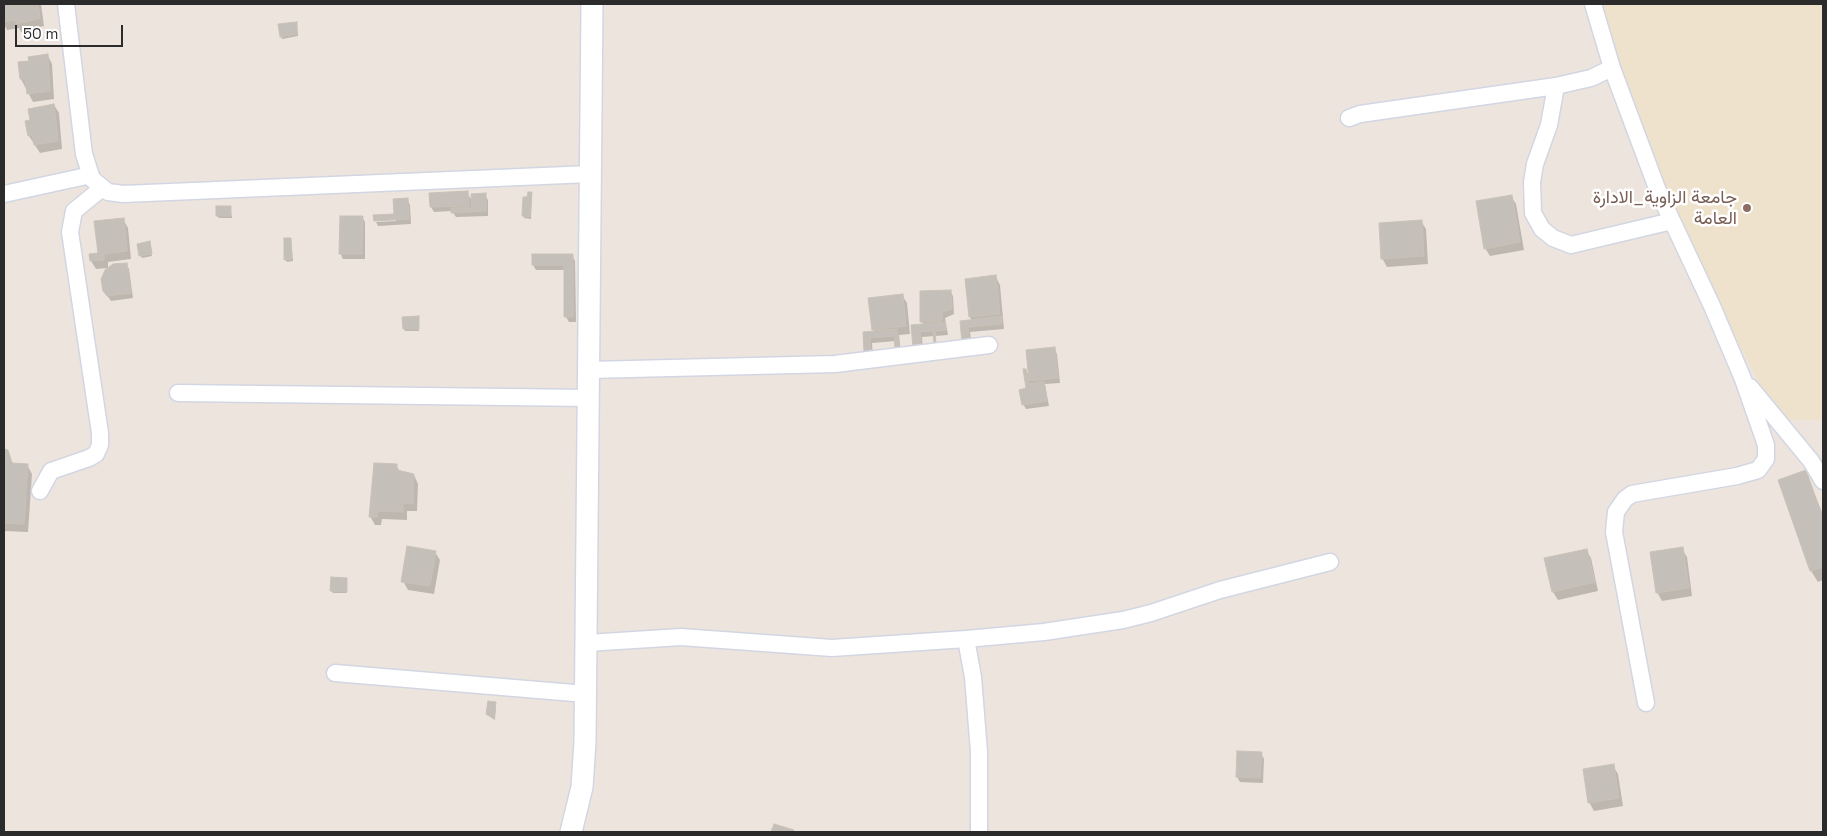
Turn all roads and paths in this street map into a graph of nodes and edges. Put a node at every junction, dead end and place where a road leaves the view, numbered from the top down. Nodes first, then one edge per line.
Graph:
1 (66, 4) edge
2 (592, 4) edge
3 (1593, 4) edge
4 (1612, 68) junction
5 (1556, 86) junction
6 (1349, 118) dead end
7 (590, 174) junction
8 (91, 175) junction
9 (102, 189) junction
10 (4, 194) edge
11 (1672, 221) junction
12 (988, 345) dead end
13 (589, 370) junction
14 (1743, 379) junction
15 (178, 393) dead end
16 (588, 398) junction
17 (1823, 481) edge
18 (40, 492) dead end
19 (1330, 562) dead end
20 (966, 640) junction
21 (587, 643) junction
22 (335, 673) dead end
23 (586, 694) junction
24 (1646, 702) dead end
25 (571, 832) edge
26 (979, 832) edge

1 - 8 street
2 - 7 street
3 - 4 street
4 - 5 street
4 - 11 street
5 - 6 street
5 - 11 street
7 - 9 street
7 - 13 street
8 - 9 street
8 - 10 street
9 - 18 street
11 - 14 street
12 - 13 street
13 - 16 street
14 - 17 street
14 - 24 street
15 - 16 street
16 - 21 street
19 - 20 street
20 - 21 street
20 - 26 street
21 - 23 street
22 - 23 street
23 - 25 street

